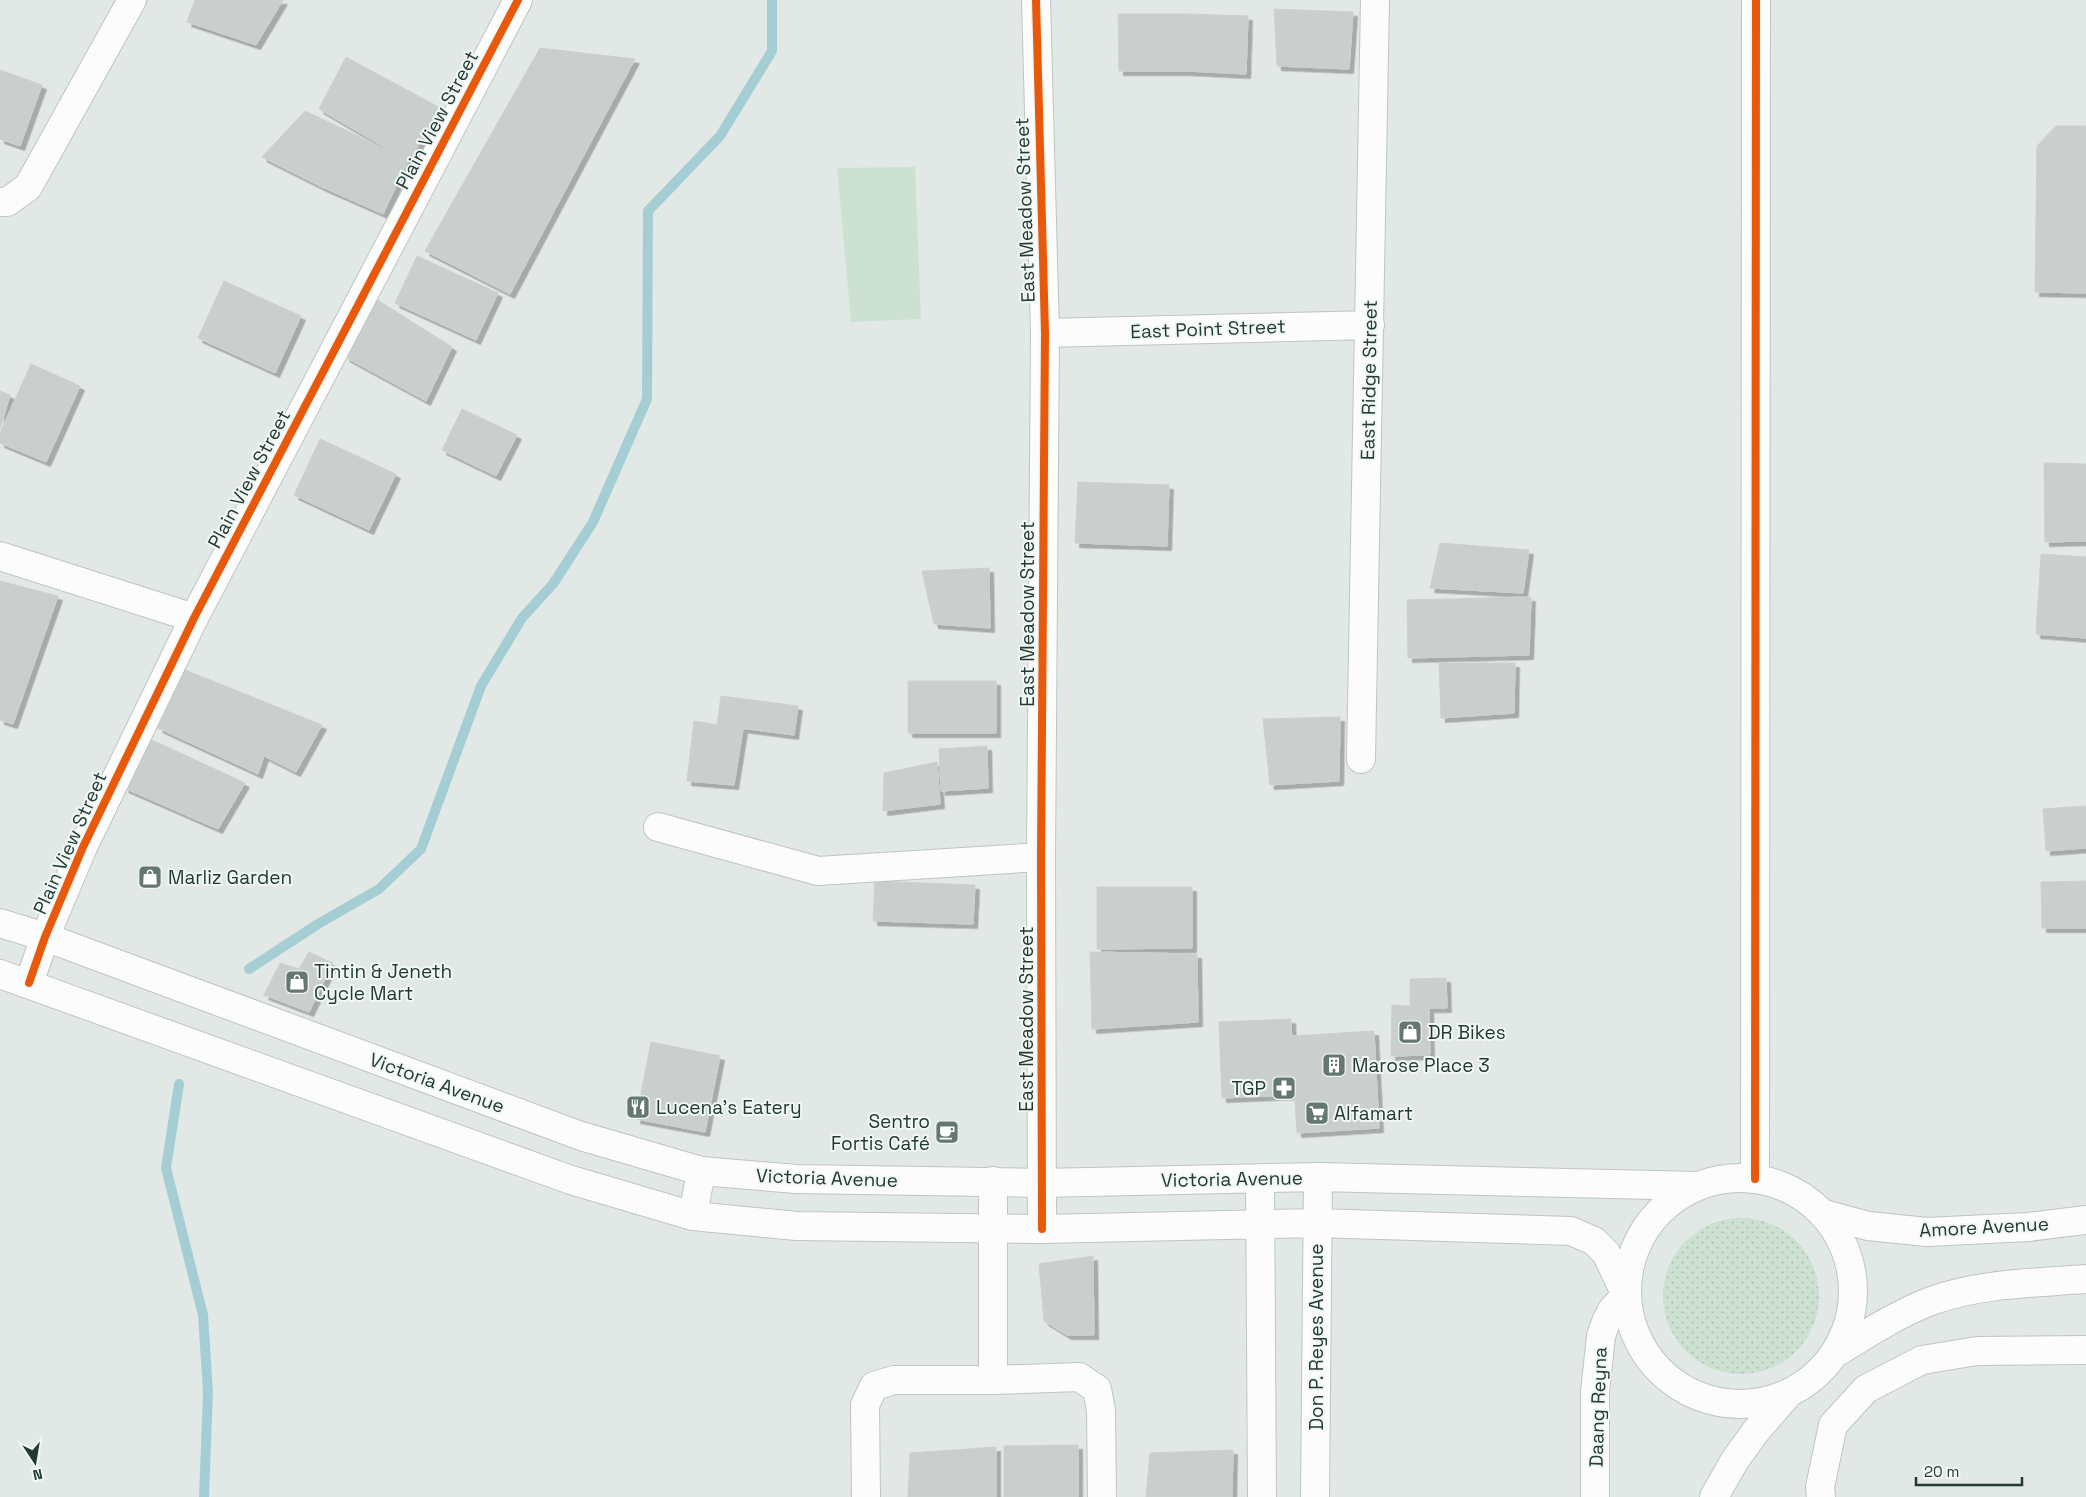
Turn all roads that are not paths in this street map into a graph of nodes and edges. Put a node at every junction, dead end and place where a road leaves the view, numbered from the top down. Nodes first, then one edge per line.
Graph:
1 (132, 0) edge
2 (518, 0) edge
3 (1036, 0) edge
4 (1375, 0) edge
5 (1756, 0) edge
6 (0, 202) edge
7 (1370, 325) junction
8 (1045, 333) junction
9 (0, 556) edge
10 (194, 618) junction
11 (1361, 759) dead end
12 (658, 827) dead end
13 (1041, 857) junction
14 (0, 923) edge
15 (45, 937) junction
16 (0, 974) edge
17 (29, 983) junction
18 (701, 1171) junction
19 (1318, 1177) junction
20 (1260, 1178) junction
21 (1755, 1178) junction
22 (993, 1180) junction
23 (1042, 1183) junction
24 (1697, 1186) junction
25 (1824, 1214) junction
26 (693, 1216) junction
27 (2086, 1220) edge
28 (1316, 1223) junction
29 (1260, 1224) junction
30 (992, 1227) junction
31 (1042, 1229) junction
32 (2086, 1279) edge
33 (1626, 1295) junction
34 (2086, 1350) edge
35 (1834, 1354) junction
36 (993, 1380) junction
37 (1788, 1393) junction
38 (866, 1497) edge
39 (1102, 1497) edge
40 (1262, 1497) edge
41 (1315, 1497) edge
42 (1595, 1497) edge
43 (1714, 1497) edge
44 (1821, 1497) edge

1 - 6 street
2 - 10 street, Plain View Street
3 - 8 street, East Meadow Street
4 - 7 street, East Ridge Street
5 - 21 street
7 - 8 street, East Point Street
7 - 11 street, East Ridge Street
8 - 13 street, East Meadow Street
9 - 10 street
10 - 15 street, Plain View Street
12 - 13 street
13 - 23 street, East Meadow Street
14 - 15 street, Victoria Avenue
15 - 17 street, Plain View Street
15 - 18 street, Victoria Avenue
16 - 17 street
17 - 26 street
18 - 22 street, Victoria Avenue
18 - 26 street
19 - 20 street, Victoria Avenue
19 - 24 street, Victoria Avenue
19 - 28 street, Don P. Reyes Avenue
20 - 23 street, Victoria Avenue
20 - 29 street
21 - 24 street
21 - 25 street
22 - 23 street, Victoria Avenue
22 - 30 street
23 - 31 street, East Meadow Street
24 - 33 street
25 - 27 street, Amore Avenue
25 - 35 street
26 - 30 street
28 - 29 street
28 - 33 street
28 - 41 street, Don P. Reyes Avenue
29 - 31 street
29 - 40 street
30 - 31 street
30 - 36 street
32 - 35 street
33 - 37 street
33 - 42 street, Daang Reyna
34 - 44 street
35 - 37 street
36 - 38 street
36 - 39 street
37 - 43 street

